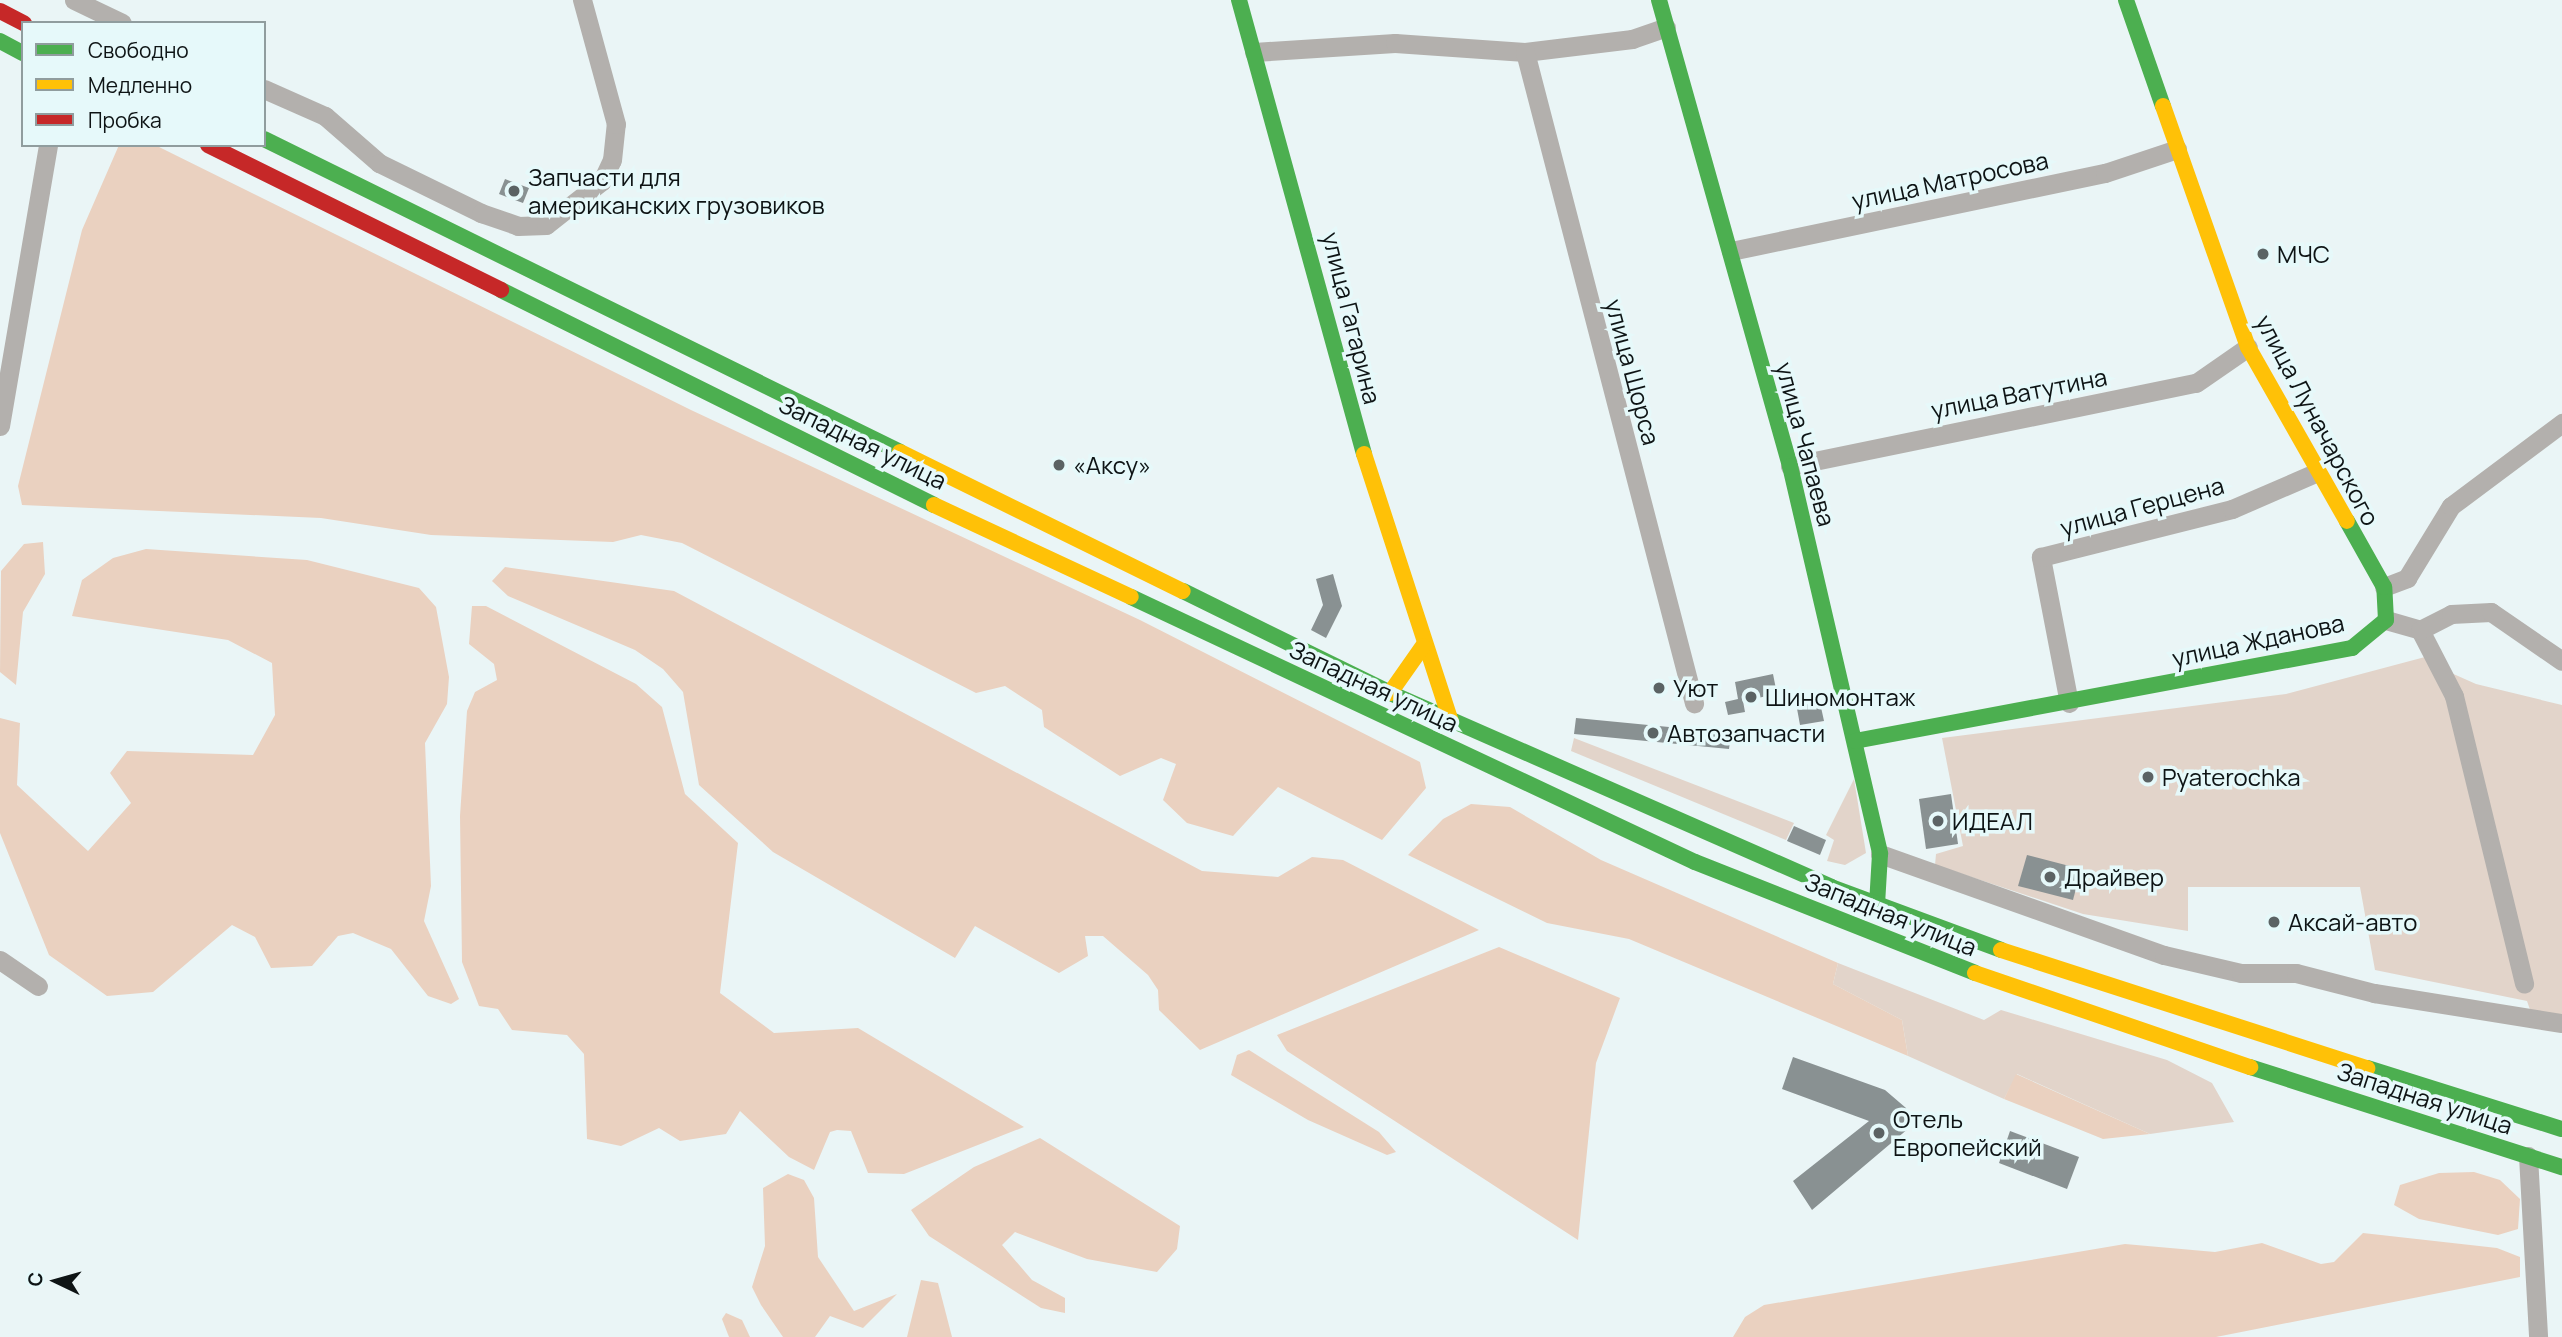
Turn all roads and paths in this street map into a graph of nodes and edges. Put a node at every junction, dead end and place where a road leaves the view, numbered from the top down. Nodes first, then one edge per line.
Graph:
1 (74, 0) edge
2 (582, 0) edge
3 (1239, 0) edge
4 (1660, 0) edge
5 (2126, 0) edge
6 (4, 8) edge
7 (21, 21) edge
8 (118, 21) edge
9 (1667, 27) junction
10 (0, 41) edge
11 (21, 52) edge
12 (1254, 52) junction
13 (1525, 52) junction
14 (266, 90) edge
15 (266, 140) edge
16 (48, 147) edge
17 (212, 147) edge
18 (2177, 149) junction
19 (1731, 251) junction
20 (2248, 346) junction
21 (2562, 423) edge
22 (0, 426) edge
23 (1790, 466) junction
24 (2315, 473) junction
25 (2384, 587) junction
26 (2386, 620) junction
27 (2420, 629) junction
28 (1423, 646) junction
29 (2562, 661) edge
30 (1390, 693) junction
31 (1694, 704) dead end
32 (2069, 704) junction
33 (1451, 721) junction
34 (1855, 741) junction
35 (1880, 854) junction
36 (1877, 905) junction
37 (0, 960) edge
38 (2524, 984) dead end
39 (38, 986) dead end
40 (2562, 1023) edge
41 (2562, 1129) edge
42 (2528, 1156) junction
43 (2562, 1167) edge
44 (2538, 1337) edge

1 - 8 street
2 - 14 street
3 - 12 main road, улица Гагарина
4 - 9 main road, улица Чапаева
5 - 18 main road, улица Луначарского
6 - 7 main road
9 - 13 street
9 - 19 main road, улица Чапаева
10 - 11 main road
12 - 13 street
12 - 28 main road, улица Гагарина
13 - 31 street, улица Щорса
15 - 30 main road, Западная улица
16 - 22 street
17 - 42 main road, Западная улица
18 - 19 street, улица Матросова
18 - 20 main road, улица Луначарского
19 - 23 main road, улица Чапаева
20 - 23 street, улица Ватутина
20 - 24 main road, улица Луначарского
21 - 25 street
23 - 34 main road, улица Чапаева
24 - 25 main road, улица Луначарского
24 - 32 street, улица Герцена
25 - 26 main road, улица Луначарского
26 - 27 street
26 - 32 main road, улица Жданова
27 - 29 street
27 - 38 street
28 - 30 main road
28 - 33 main road, улица Гагарина
30 - 33 main road, Западная улица
32 - 34 main road, улица Жданова
33 - 36 main road, Западная улица
34 - 35 main road, улица Чапаева
35 - 36 main road, улица Чапаева
35 - 40 street
36 - 41 main road, Западная улица
37 - 39 street
42 - 43 main road, Западная улица
42 - 44 street

